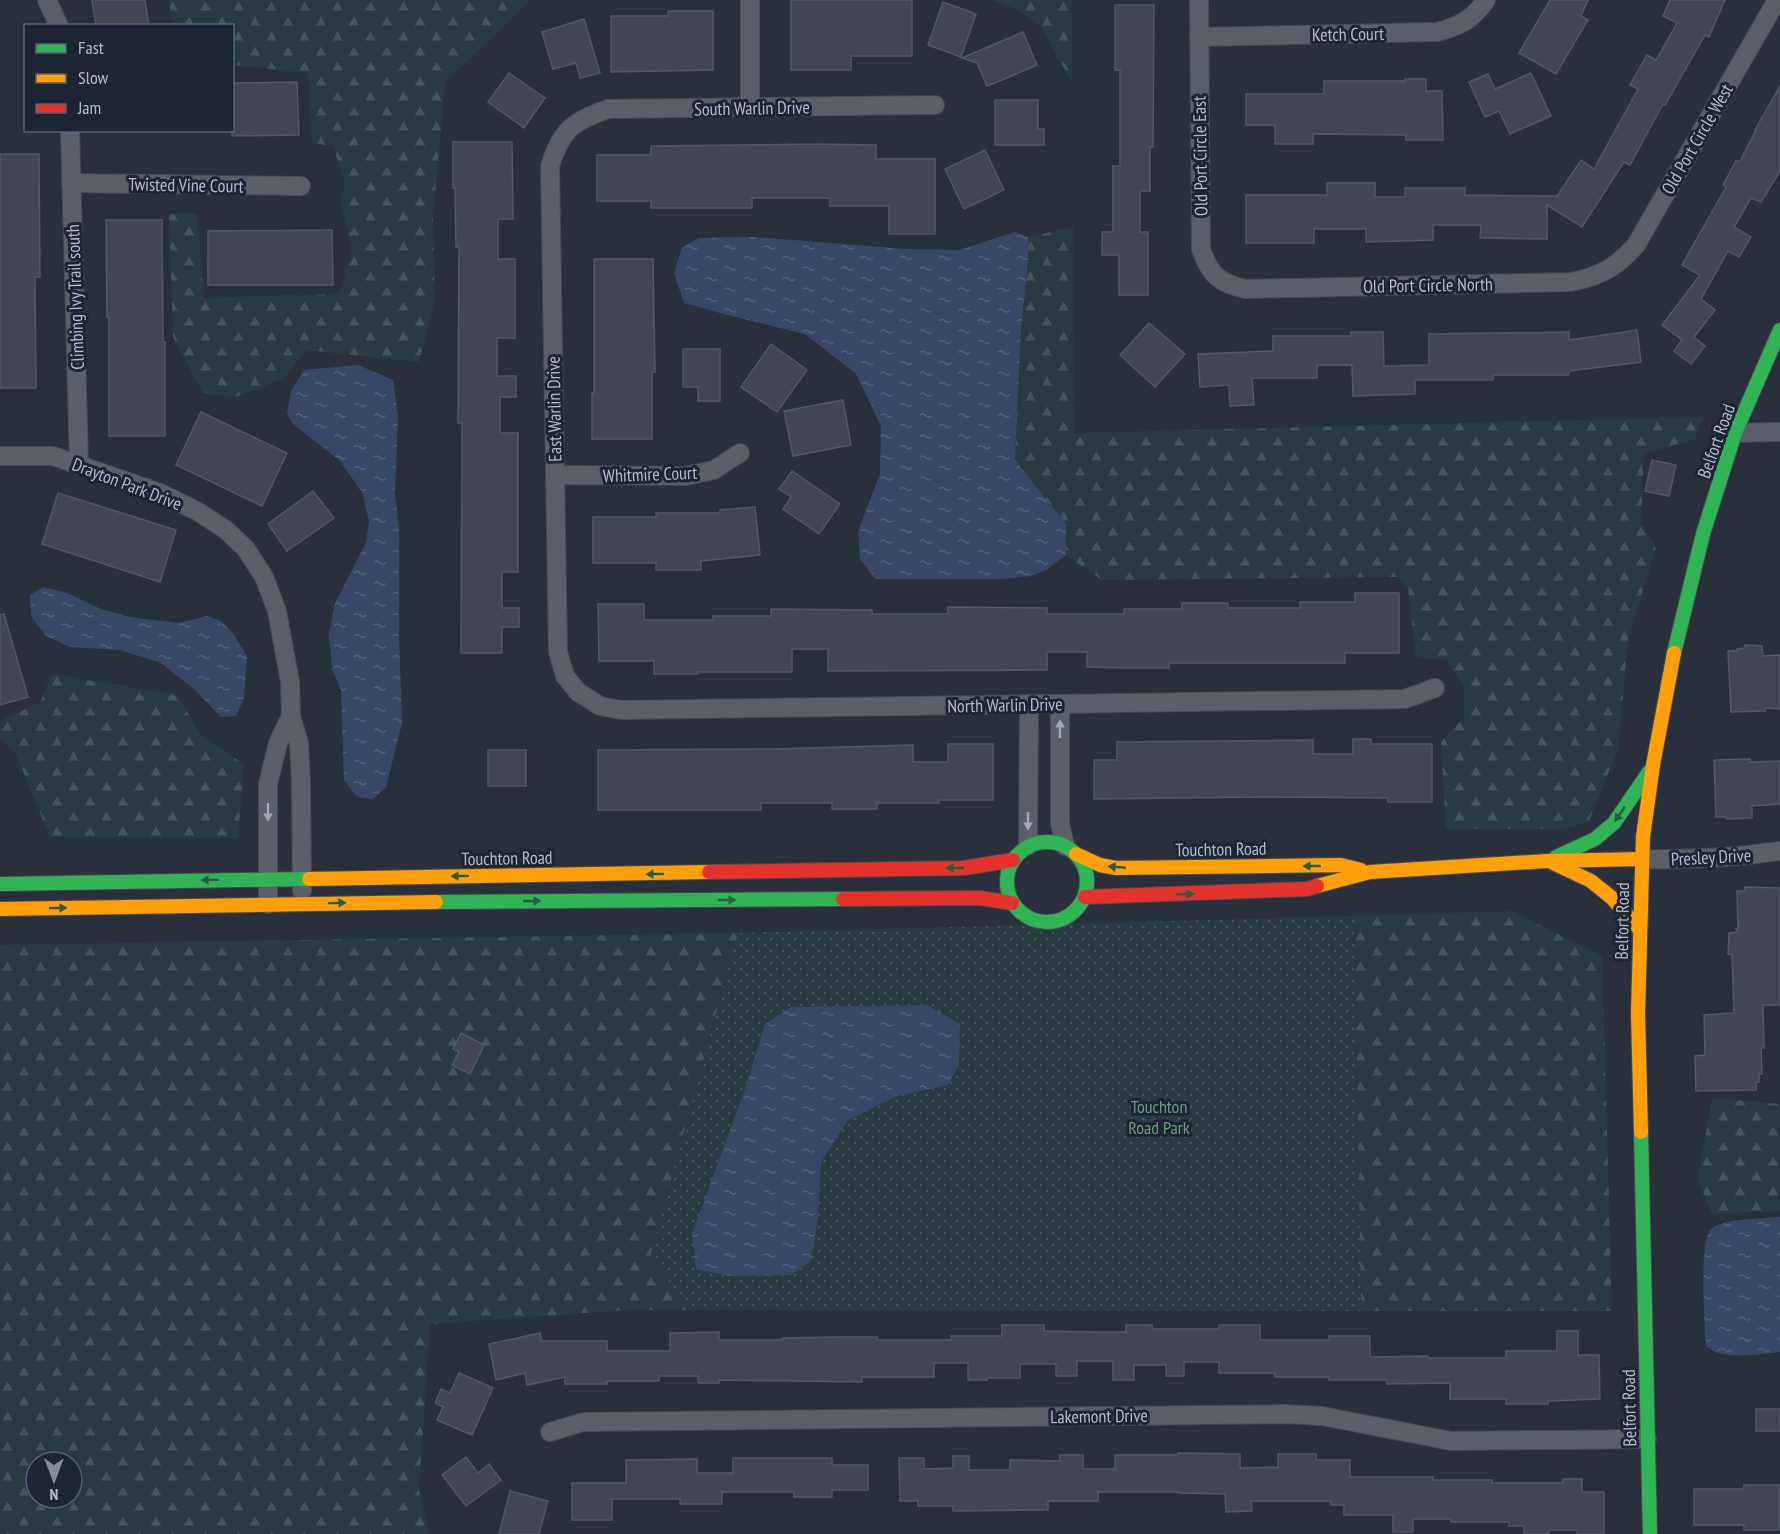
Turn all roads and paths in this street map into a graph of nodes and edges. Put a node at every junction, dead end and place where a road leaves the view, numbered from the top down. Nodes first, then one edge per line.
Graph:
1 (47, 0) edge
2 (750, 0) edge
3 (1199, 0) edge
4 (1486, 0) edge
5 (1777, 0) edge
6 (1774, 21) edge
7 (58, 24) edge
8 (1199, 37) junction
9 (935, 105) dead end
10 (750, 108) junction
11 (572, 125) joint
12 (70, 132) edge
13 (71, 183) junction
14 (302, 186) dead end
15 (1608, 270) joint
16 (1245, 288) joint
17 (1780, 330) edge
18 (1780, 432) edge
19 (1735, 433) junction
20 (740, 453) dead end
21 (0, 456) edge
22 (79, 464) junction
23 (555, 475) junction
24 (1435, 688) dead end
25 (578, 692) joint
26 (1029, 704) junction
27 (1060, 704) junction
28 (291, 716) junction
29 (1653, 765) junction
30 (1029, 776) junction
31 (1059, 776) junction
32 (302, 783) junction
33 (268, 784) junction
34 (1029, 846) junction
35 (1070, 850) junction
36 (1780, 851) edge
37 (1641, 859) junction
38 (1013, 860) junction
39 (1548, 861) junction
40 (1370, 872) junction
41 (268, 879) junction
42 (302, 879) junction
43 (0, 884) edge
44 (1085, 897) junction
45 (302, 903) junction
46 (1012, 903) junction
47 (268, 904) junction
48 (0, 909) edge
49 (1640, 930) junction
50 (550, 1432) dead end
51 (1647, 1439) junction
52 (1650, 1534) edge

1 - 7 street
2 - 10 street
3 - 8 street, Old Port Circle East
4 - 8 street, Ketch Court
5 - 6 street, Old Port Circle West
6 - 15 street, Old Port Circle West
8 - 16 street, Old Port Circle East
9 - 10 street, South Warlin Drive
10 - 11 street, South Warlin Drive
11 - 23 street, East Warlin Drive
12 - 13 street, Climbing Ivy Trail south
13 - 14 street, Twisted Vine Court
13 - 22 street, Climbing Ivy Trail south
15 - 16 street, Old Port Circle North
17 - 19 street, Belfort Road
18 - 19 street
19 - 29 street, Belfort Road
20 - 23 street, Whitmire Court
21 - 22 street, Drayton Park Drive
22 - 28 street, Drayton Park Drive
23 - 25 street, East Warlin Drive
24 - 27 street, North Warlin Drive
25 - 26 street, North Warlin Drive
26 - 27 street, North Warlin Drive
26 - 30 street
31 -> 27 street
28 - 32 street
28 - 33 street
29 - 37 street, Belfort Road
29 -> 39 street
30 - 31 street
30 -> 34 street
31 - 35 street
32 - 33 street
32 - 42 street
33 -> 41 street
34 - 35 street, Touchton Road
34 - 38 street
40 -> 35 street, Touchton Road
35 - 44 street
36 - 37 street, Presley Drive
37 - 39 street, Touchton Road
37 - 49 street, Belfort Road
38 -> 42 street, Touchton Road
38 - 46 street
39 - 40 street, Touchton Road
39 - 49 street
44 -> 40 street, Touchton Road
41 - 42 street, Touchton Road
41 -> 43 street, Touchton Road
41 - 47 street
42 - 45 street
44 - 46 street
45 -> 46 street
45 - 47 street
48 -> 47 street
49 - 51 street, Belfort Road
50 - 51 street, Lakemont Drive
51 - 52 street, Belfort Road

